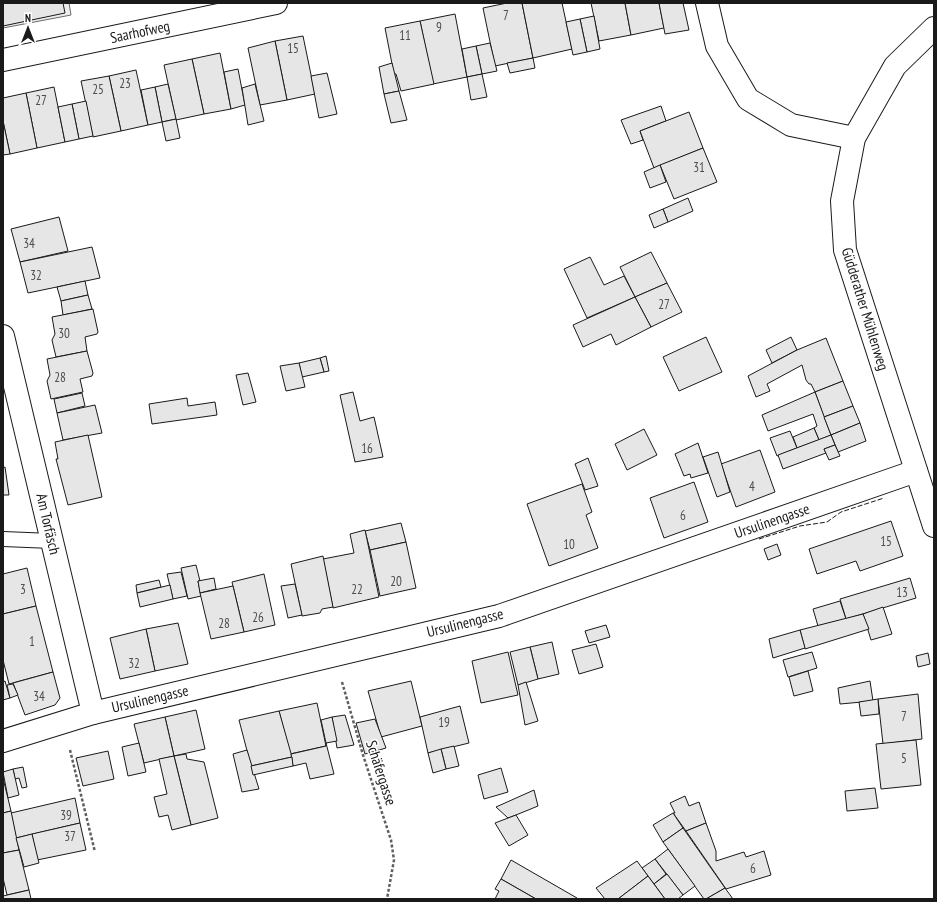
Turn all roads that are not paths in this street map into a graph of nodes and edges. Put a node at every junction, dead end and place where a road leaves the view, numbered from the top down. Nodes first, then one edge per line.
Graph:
1 (276, 3) edge
2 (707, 3) edge
3 (934, 28) edge
4 (3, 60) edge
5 (854, 138) junction
6 (3, 336) edge
7 (916, 472) junction
8 (934, 526) edge
9 (3, 539) edge
10 (52, 541) junction
11 (93, 713) junction
12 (3, 741) edge

1 - 4 street, Saarhofweg
2 - 5 street
3 - 5 street, Güdderather Mühlenweg
5 - 7 street, Güdderather Mühlenweg
6 - 10 street, Am Torfäsch
7 - 8 street, Güdderather Mühlenweg
7 - 11 street, Ursulinengasse
9 - 10 lane
10 - 11 street, Am Torfäsch
11 - 12 street, Ursulinengasse

